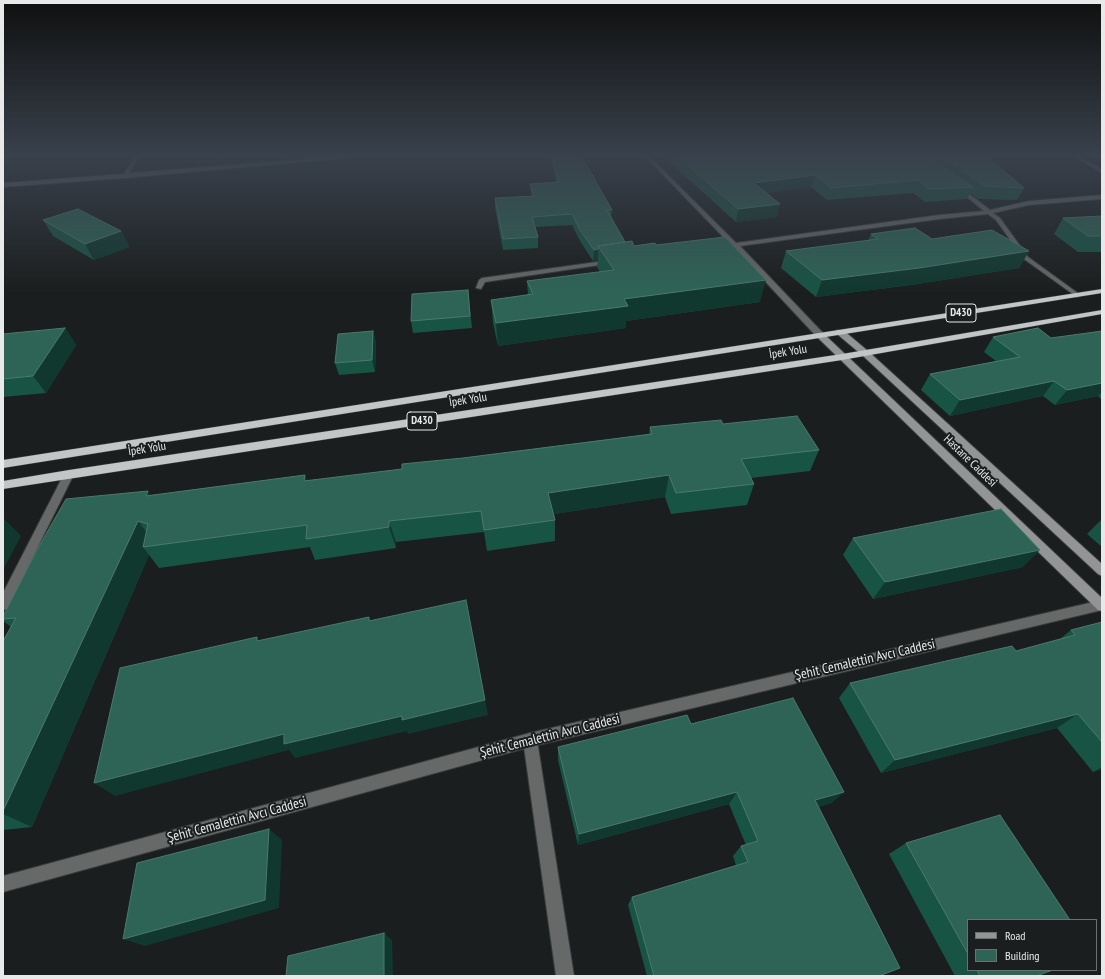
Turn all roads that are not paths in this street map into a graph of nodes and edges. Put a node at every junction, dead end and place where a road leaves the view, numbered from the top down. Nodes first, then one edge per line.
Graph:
1 (694, 203) edge
2 (976, 203) edge
3 (1033, 203) edge
4 (988, 212) junction
5 (735, 244) junction
6 (712, 248) edge
7 (617, 261) edge
8 (479, 288) dead end
9 (1102, 291) edge
10 (1077, 295) junction
11 (1102, 312) edge
12 (840, 332) junction
13 (820, 336) junction
14 (865, 353) junction
15 (842, 357) junction
16 (3, 464) edge
17 (70, 474) junction
18 (3, 485) edge
19 (1102, 571) edge
20 (3, 605) edge
21 (1102, 605) edge
22 (530, 740) junction
23 (3, 884) edge
24 (565, 976) edge

1 - 5 street
2 - 4 street
3 - 4 street
4 - 5 street
4 - 10 street
5 - 6 street
5 - 13 street
7 - 8 street
9 - 10 highway, D430
10 - 12 highway, D430
11 - 14 highway, D430
12 - 13 highway, D430
12 - 14 main road, Hastane Caddesi
13 - 15 main road, Hastane Caddesi
13 - 16 highway, D430
14 - 15 highway, D430
14 - 19 main road, Hastane Caddesi
15 - 17 highway, İpek Yolu / D430
15 - 21 main road, Hastane Caddesi
17 - 18 highway, İpek Yolu / D430
17 - 20 street
21 - 22 street, Şehit Cemalettin Avcı Caddesi
22 - 23 street, Şehit Cemalettin Avcı Caddesi
22 - 24 street

